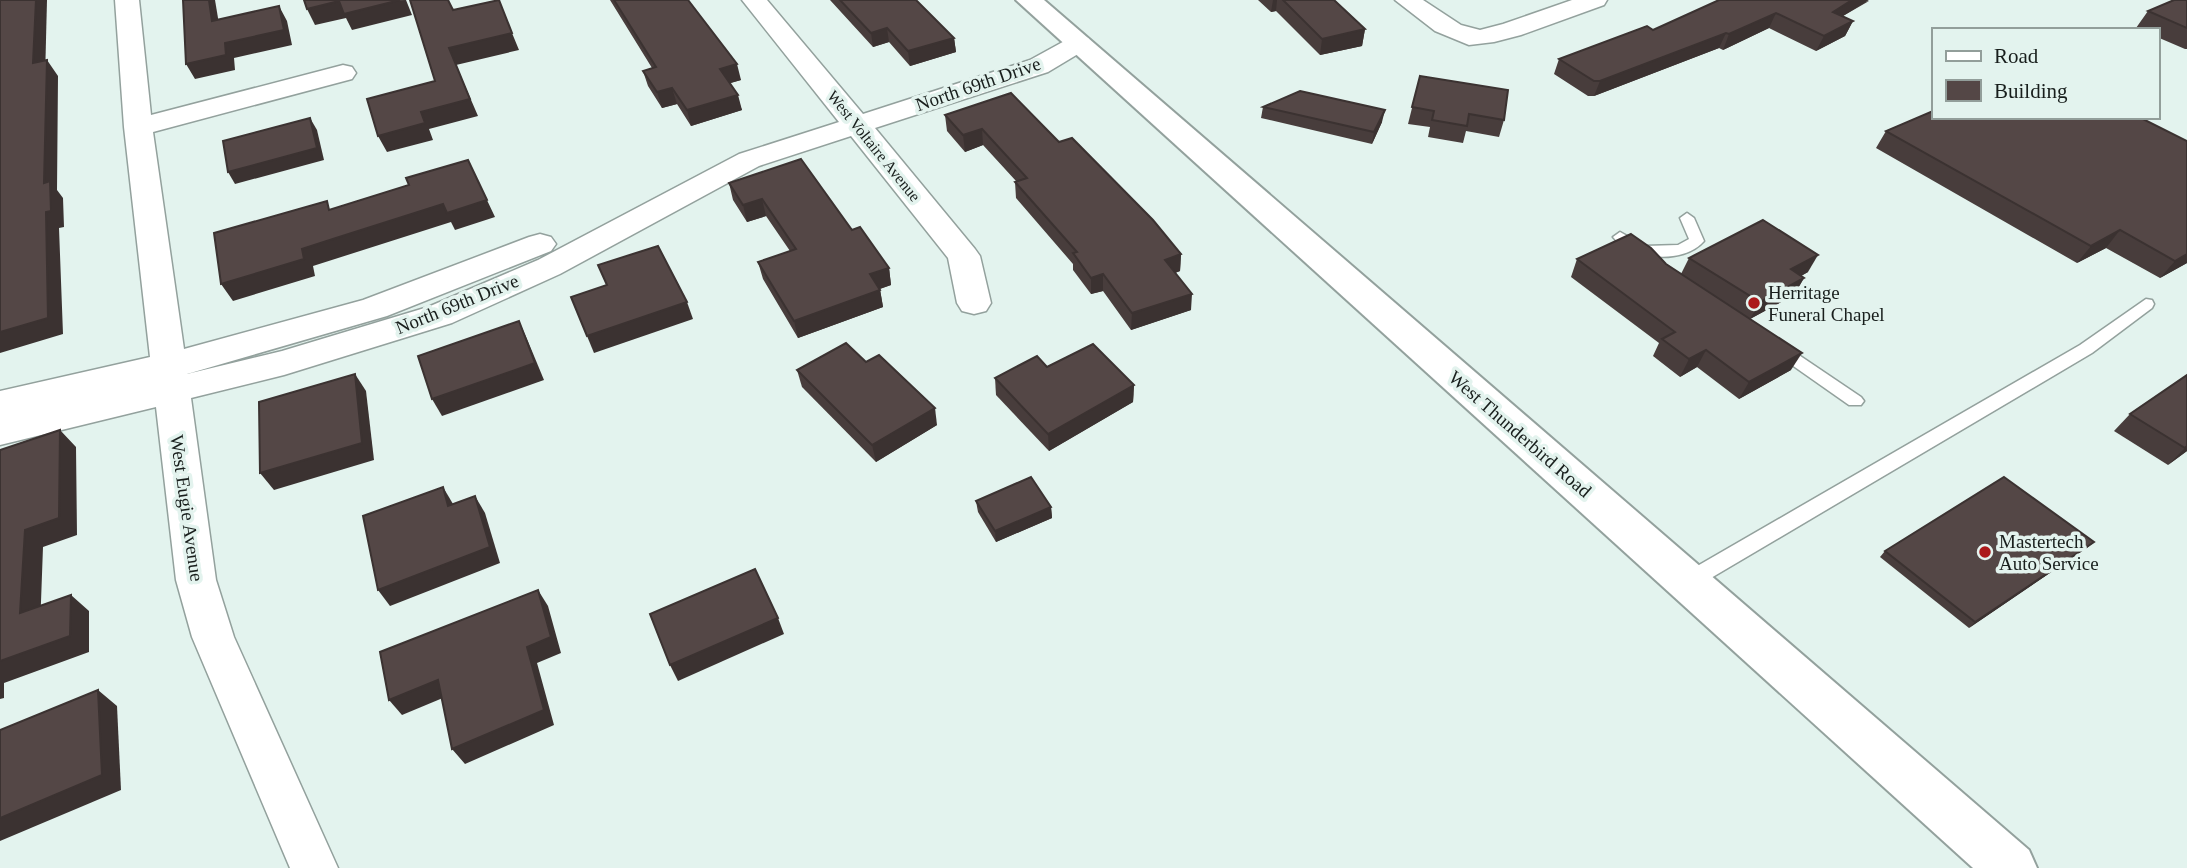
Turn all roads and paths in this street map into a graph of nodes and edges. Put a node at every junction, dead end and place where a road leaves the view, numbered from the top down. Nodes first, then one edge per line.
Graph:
1 (127, 0) edge
2 (754, 0) edge
3 (1029, 0) edge
4 (1407, 0) edge
5 (1595, 0) edge
6 (1079, 43) junction
7 (344, 73) dead end
8 (850, 116) junction
9 (138, 127) junction
10 (1687, 218) dead end
11 (1620, 237) edge
12 (1642, 251) junction
13 (1657, 267) edge
14 (974, 303) dead end
15 (2146, 304) dead end
16 (1764, 338) edge
17 (168, 378) junction
18 (1855, 401) dead end
19 (0, 404) edge
20 (0, 431) edge
21 (1687, 582) junction
22 (314, 868) edge
23 (2011, 868) edge

1 - 9 street, West Eugie Avenue
2 - 8 street, West Voltaire Avenue
3 - 6 main road, West Thunderbird Road
4 - 5 street
6 - 8 street, North 69th Drive
6 - 21 main road, West Thunderbird Road
7 - 9 street
8 - 14 street, West Voltaire Avenue
8 - 17 street, North 69th Drive
9 - 17 street, West Eugie Avenue
10 - 12 lane
11 - 12 lane
12 - 13 lane
15 - 21 lane
16 - 18 lane
17 - 19 street, North 69th Drive
17 - 20 street, North 69th Drive
17 - 22 street, West Eugie Avenue
21 - 23 main road, West Thunderbird Road

